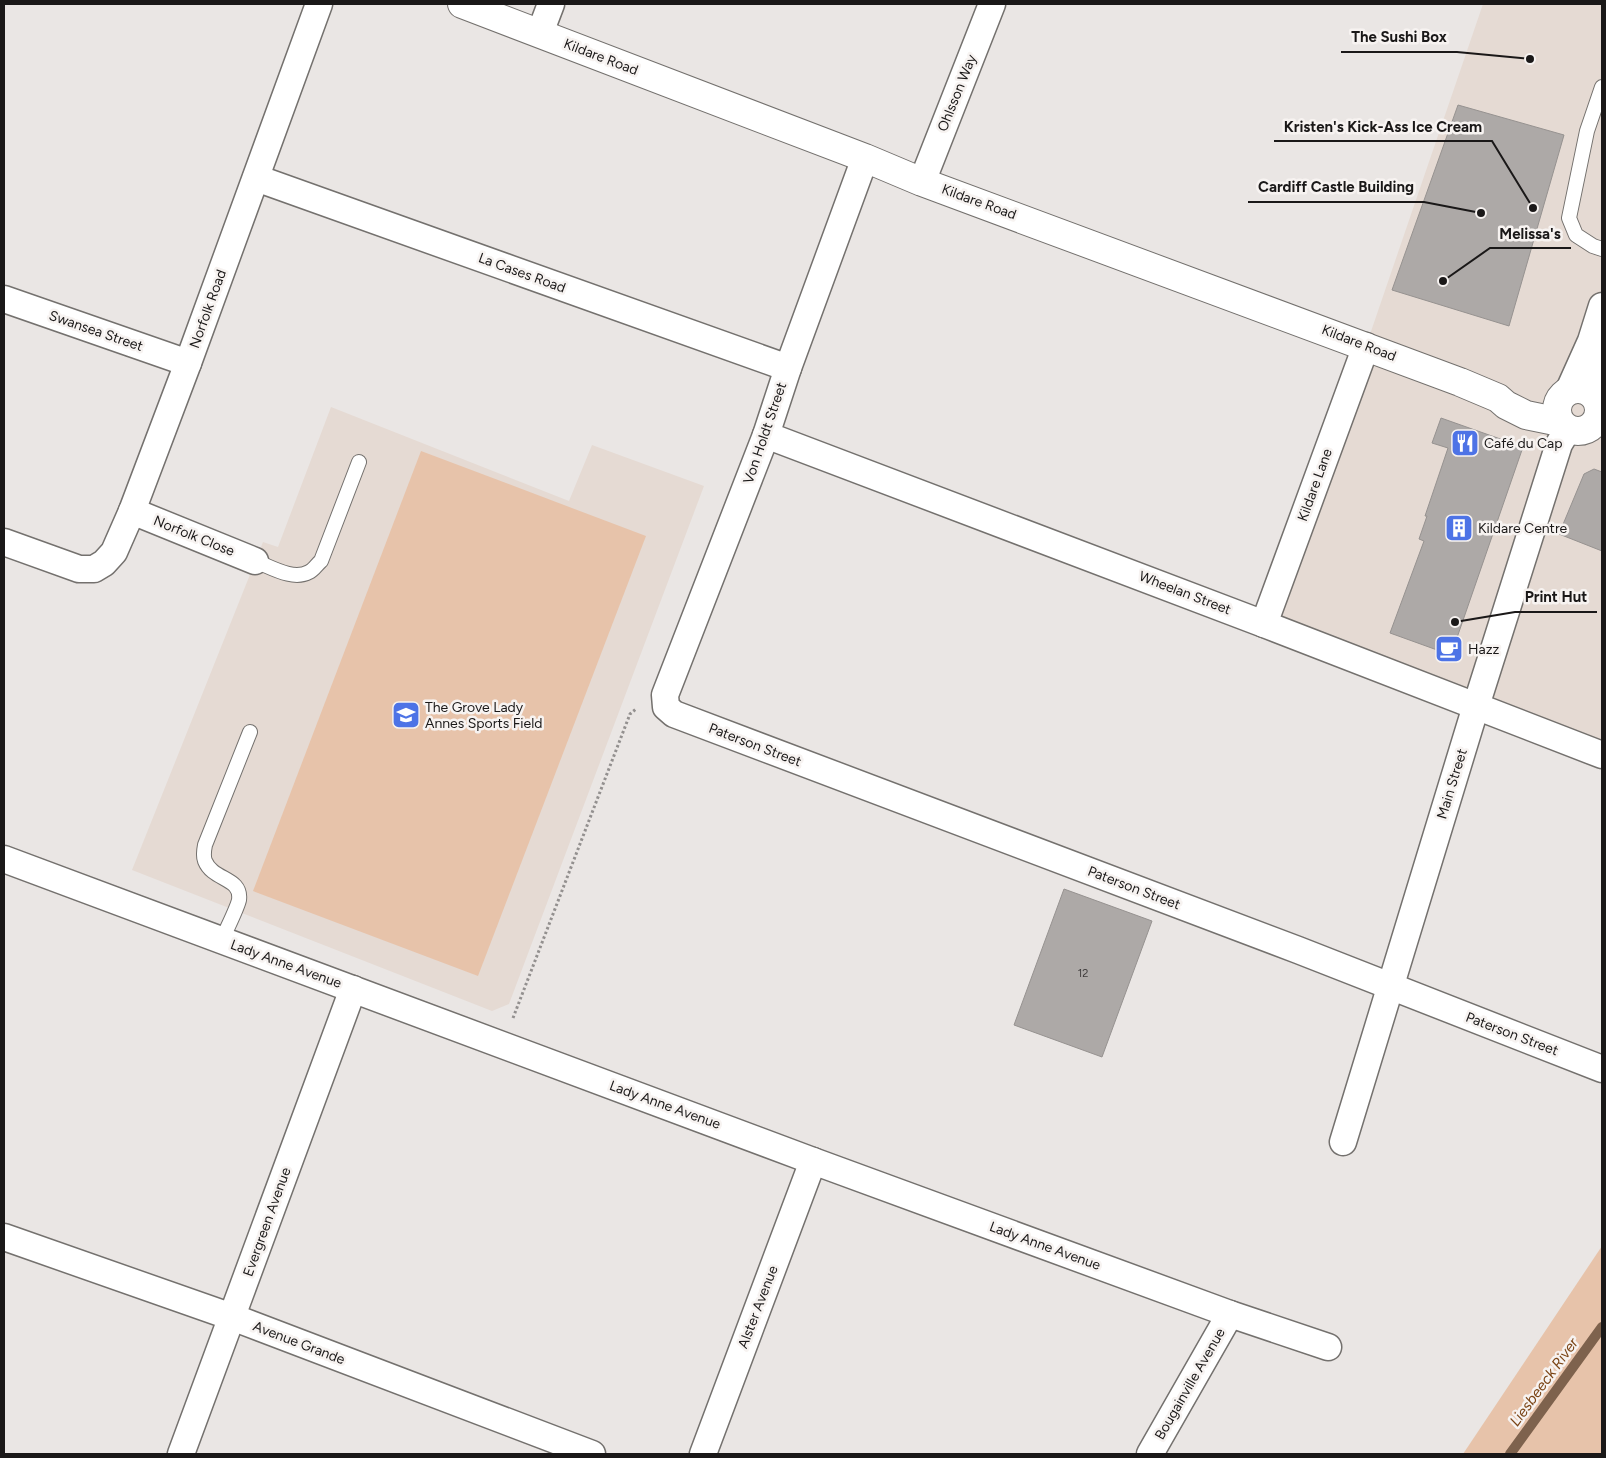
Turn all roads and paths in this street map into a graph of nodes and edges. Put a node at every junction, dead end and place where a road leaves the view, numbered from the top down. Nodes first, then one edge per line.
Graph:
1 (319, 4) edge
2 (462, 4) edge
3 (551, 4) edge
4 (992, 4) edge
5 (540, 33) junction
6 (1602, 87) edge
7 (865, 158) junction
8 (256, 178) junction
9 (922, 182) junction
10 (1602, 249) edge
11 (4, 298) edge
12 (1602, 306) edge
13 (1366, 346) junction
14 (188, 362) junction
15 (788, 368) junction
16 (1582, 412) edge
17 (766, 435) junction
18 (359, 462) dead end
19 (132, 511) junction
20 (4, 542) edge
21 (255, 561) joint
22 (1264, 624) junction
23 (1476, 706) junction
24 (666, 707) junction
25 (250, 732) dead end
26 (1602, 755) edge
27 (4, 858) edge
28 (222, 940) junction
29 (1390, 986) junction
30 (353, 989) junction
31 (503, 1045) junction
32 (1602, 1069) edge
33 (1343, 1142) dead end
34 (813, 1161) junction
35 (4, 1237) edge
36 (1230, 1314) junction
37 (232, 1317) junction
38 (1328, 1347) dead end
39 (181, 1454) edge
40 (592, 1454) edge
41 (703, 1454) edge
42 (1150, 1454) edge

1 - 8 street, Norfolk Road
2 - 5 street, Kildare Road
3 - 5 street
4 - 9 street, Ohlsson Way
5 - 7 street, Kildare Road
6 - 10 lane
7 - 9 street, Kildare Road
7 - 15 street, Von Holdt Street
8 - 14 street, Norfolk Road
8 - 15 street, La Cases Road
9 - 13 street, Kildare Road
11 - 14 street, Swansea Street
12 - 16 street, Main Street
13 - 16 street, Kildare Road
13 - 22 street, Kildare Lane
14 - 19 street, Norfolk Road
15 - 17 street, Von Holdt Street
16 - 23 street, Main Street
17 - 22 street, Wheelan Street
17 - 24 street, Von Holdt Street
18 - 21 lane
19 - 20 street, Norfolk Road
19 - 21 street, Norfolk Close
22 - 23 street, Wheelan Street
23 - 26 street, Wheelan Street
23 - 29 street, Main Street
24 - 29 street, Paterson Street
24 - 31 path
25 - 28 lane
27 - 28 street, Lady Anne Avenue
28 - 30 street, Lady Anne Avenue
29 - 32 street, Paterson Street
29 - 33 street, Main Street
30 - 31 street, Lady Anne Avenue
30 - 37 street, Evergreen Avenue
31 - 34 street, Lady Anne Avenue
34 - 36 street, Lady Anne Avenue
34 - 41 street, Alster Avenue
35 - 37 street, Avenue Grande
36 - 38 street, Lady Anne Avenue
36 - 42 street, Bougainville Avenue
37 - 39 street, Evergreen Avenue
37 - 40 street, Avenue Grande

